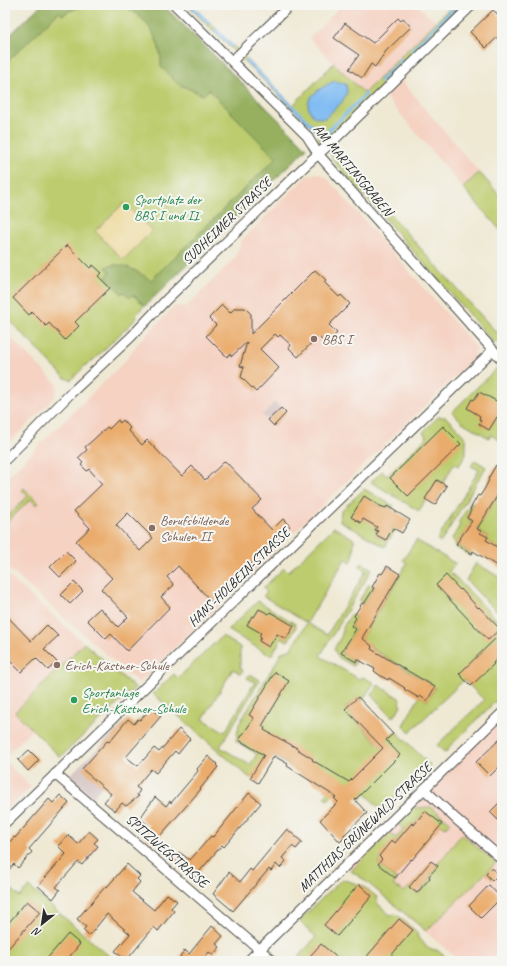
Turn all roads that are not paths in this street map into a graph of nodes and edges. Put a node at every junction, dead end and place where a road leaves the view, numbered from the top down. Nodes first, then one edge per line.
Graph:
1 (175, 5) edge
2 (288, 5) edge
3 (472, 5) edge
4 (232, 61) junction
5 (318, 154) junction
6 (493, 350) junction
7 (502, 360) edge
8 (5, 460) edge
9 (502, 713) edge
10 (55, 774) junction
11 (424, 789) junction
12 (5, 823) edge
13 (502, 860) edge
14 (260, 950) junction
15 (248, 961) edge
16 (273, 961) edge

1 - 4 street, AM MARTINSGRABEN
2 - 4 street
3 - 5 street, SUDHEIMER STRASSE
4 - 5 street, AM MARTINSGRABEN
5 - 6 street, AM MARTINSGRABEN
5 - 8 street, SUDHEIMER STRASSE
6 - 7 street, AM MARTINSGRABEN
6 - 10 street, HANS-HOLBEIN-STRASSE
9 - 11 street, MATTHIAS-GRÜNEWALD-STRASSE
10 - 12 street, HANS-HOLBEIN-STRASSE
10 - 14 street, SPITZWEGSTRASSE
11 - 13 street
11 - 14 street, MATTHIAS-GRÜNEWALD-STRASSE
14 - 15 street, MATTHIAS-GRÜNEWALD-STRASSE
14 - 16 street, SPITZWEGSTRASSE

